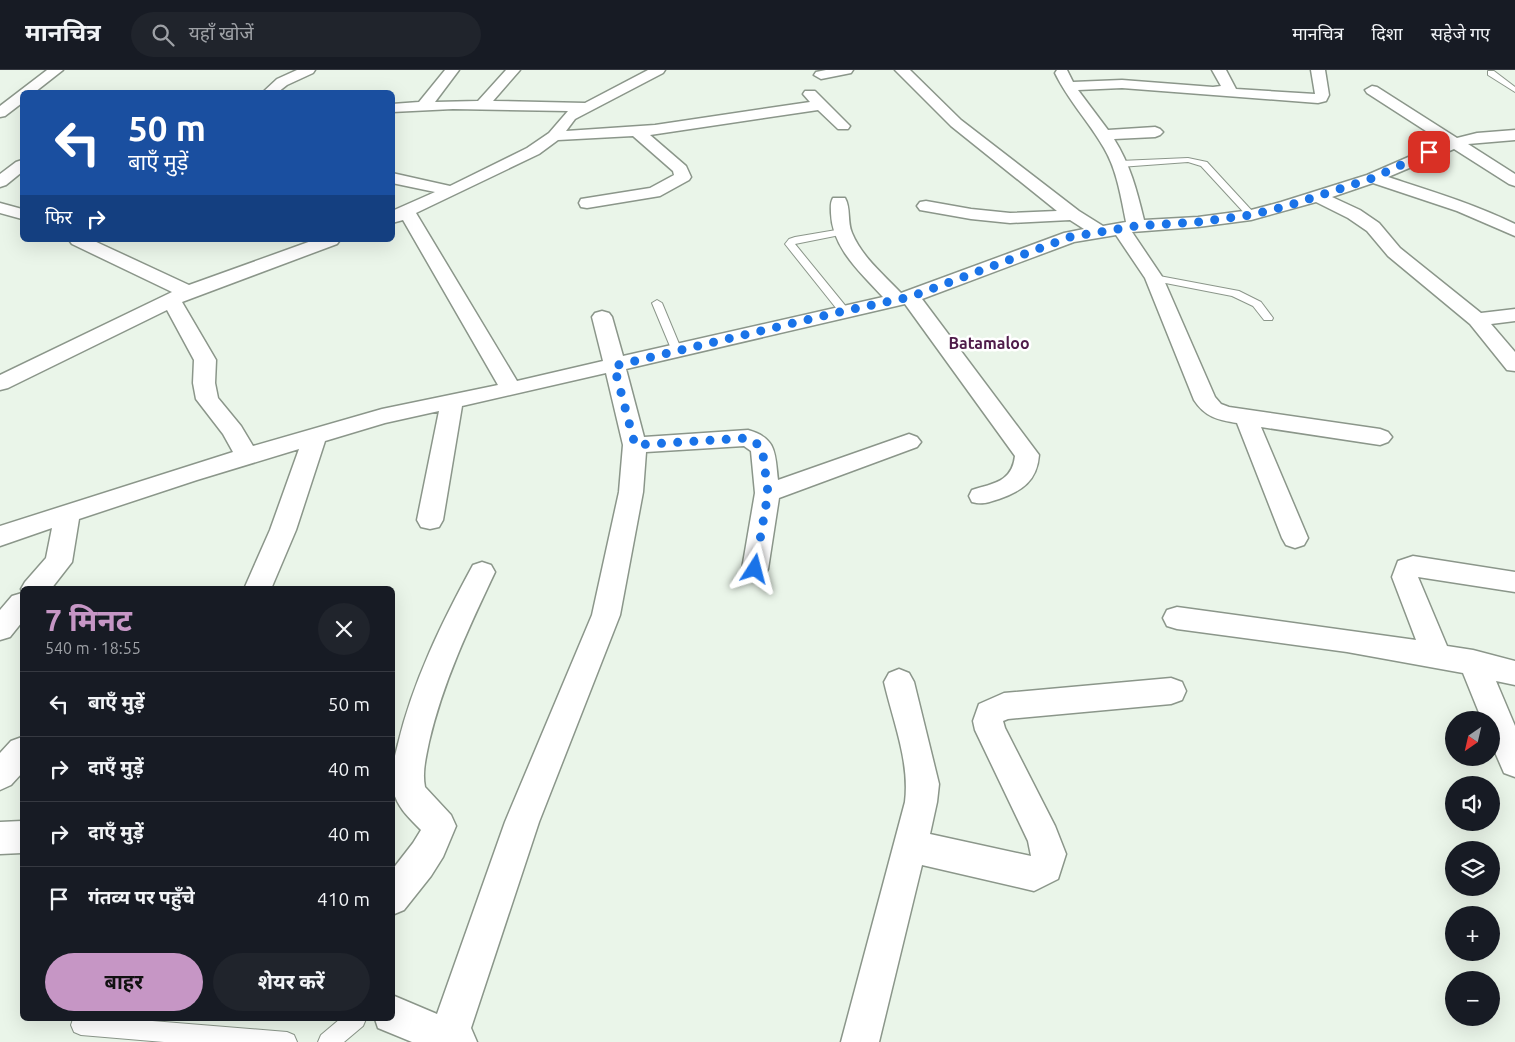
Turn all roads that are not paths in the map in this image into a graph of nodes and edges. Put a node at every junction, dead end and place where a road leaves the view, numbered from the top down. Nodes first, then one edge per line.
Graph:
1 (56, 70) edge
2 (308, 70) edge
3 (452, 70) edge
4 (513, 70) edge
5 (658, 70) edge
6 (846, 70) edge
7 (902, 70) edge
8 (1061, 70) edge
9 (1219, 70) edge
10 (1318, 70) edge
11 (1491, 73) dead end
12 (822, 75) dead end
13 (1068, 86) junction
14 (31, 90) edge
15 (272, 90) edge
16 (805, 90) dead end
17 (1372, 90) dead end
18 (1515, 90) edge
19 (1226, 92) junction
20 (20, 98) edge
21 (482, 105) junction
22 (822, 105) junction
23 (424, 106) junction
24 (585, 107) junction
25 (395, 108) edge
26 (0, 113) edge
27 (843, 126) dead end
28 (636, 131) junction
29 (1155, 132) dead end
30 (1103, 135) junction
31 (554, 136) junction
32 (1514, 136) edge
33 (1454, 143) junction
34 (1120, 164) junction
35 (20, 167) edge
36 (1373, 178) junction
37 (395, 179) edge
38 (1515, 181) edge
39 (0, 182) edge
40 (452, 192) junction
41 (1319, 197) junction
42 (839, 202) dead end
43 (587, 203) dead end
44 (926, 206) dead end
45 (0, 208) edge
46 (20, 213) edge
47 (400, 215) edge
48 (1073, 215) junction
49 (1251, 215) junction
50 (1128, 227) junction
51 (1099, 231) junction
52 (1515, 231) edge
53 (842, 232) junction
54 (82, 242) edge
55 (318, 242) edge
56 (1154, 278) junction
57 (179, 296) junction
58 (903, 298) junction
59 (657, 303) dead end
60 (844, 311) junction
61 (1515, 315) edge
62 (602, 317) dead end
63 (1268, 318) dead end
64 (1477, 320) junction
65 (677, 351) junction
66 (1515, 365) edge
67 (614, 366) junction
68 (0, 383) edge
69 (511, 389) junction
70 (452, 402) junction
71 (1246, 417) junction
72 (1380, 437) dead end
73 (314, 438) junction
74 (909, 442) dead end
75 (635, 445) junction
76 (247, 456) junction
77 (768, 493) junction
78 (981, 496) dead end
79 (67, 515) junction
80 (430, 520) dead end
81 (0, 536) edge
82 (1295, 538) dead end
83 (755, 569) dead end
84 (482, 572) dead end
85 (1515, 582) edge
86 (39, 586) edge
87 (258, 586) edge
88 (20, 606) edge
89 (1177, 618) dead end
90 (0, 630) edge
91 (1437, 656) junction
92 (1474, 662) junction
93 (1515, 673) edge
94 (899, 682) dead end
95 (1170, 691) dead end
96 (20, 753) edge
97 (1515, 764) edge
98 (0, 774) edge
99 (20, 837) edge
100 (0, 838) edge
101 (911, 846) junction
102 (395, 894) edge
103 (395, 1015) edge
104 (354, 1021) edge
105 (81, 1025) dead end
106 (451, 1041) edge
107 (287, 1042) edge
108 (328, 1042) edge
109 (860, 1042) edge

1 - 14 street
2 - 15 street
3 - 23 street
4 - 21 street
5 - 24 street
6 - 12 street
7 - 48 street
8 - 13 street
9 - 19 street
10 - 19 street
11 - 18 lane
13 - 19 street
13 - 30 street
16 - 22 street
17 - 33 street
20 - 26 street
21 - 23 street
21 - 24 street
22 - 27 street
22 - 28 street
23 - 25 street
24 - 31 street
28 - 31 street
28 - 43 street
29 - 30 street
30 - 34 street
31 - 40 street
32 - 33 street
33 - 36 street
33 - 38 street
34 - 49 lane
34 - 50 street
35 - 39 street
36 - 41 street
36 - 52 street
37 - 40 street
40 - 47 street
41 - 49 street
41 - 64 street
42 - 53 street
44 - 48 street
45 - 46 street
47 - 69 street
48 - 51 street
49 - 50 street
50 - 51 street
50 - 56 street
51 - 58 street
53 - 58 street
53 - 60 lane
54 - 57 street
55 - 57 street
56 - 63 lane
56 - 71 street
57 - 68 street
57 - 76 street
58 - 60 street
58 - 78 street
59 - 65 lane
60 - 65 street
61 - 64 street
62 - 67 street
64 - 66 street
65 - 67 street
67 - 69 street
67 - 75 street
69 - 70 street
70 - 73 street
70 - 80 street
71 - 72 street
71 - 82 street
73 - 76 street
73 - 87 street
74 - 77 street
75 - 77 street
75 - 106 street
76 - 79 street
77 - 83 street
79 - 81 street
79 - 86 street
84 - 102 street
85 - 91 street
88 - 90 street
89 - 91 street
91 - 92 street
92 - 93 street
92 - 97 street
94 - 101 street
95 - 101 street
96 - 98 street
99 - 100 street
101 - 109 street
103 - 106 street
104 - 108 lane
105 - 107 lane

